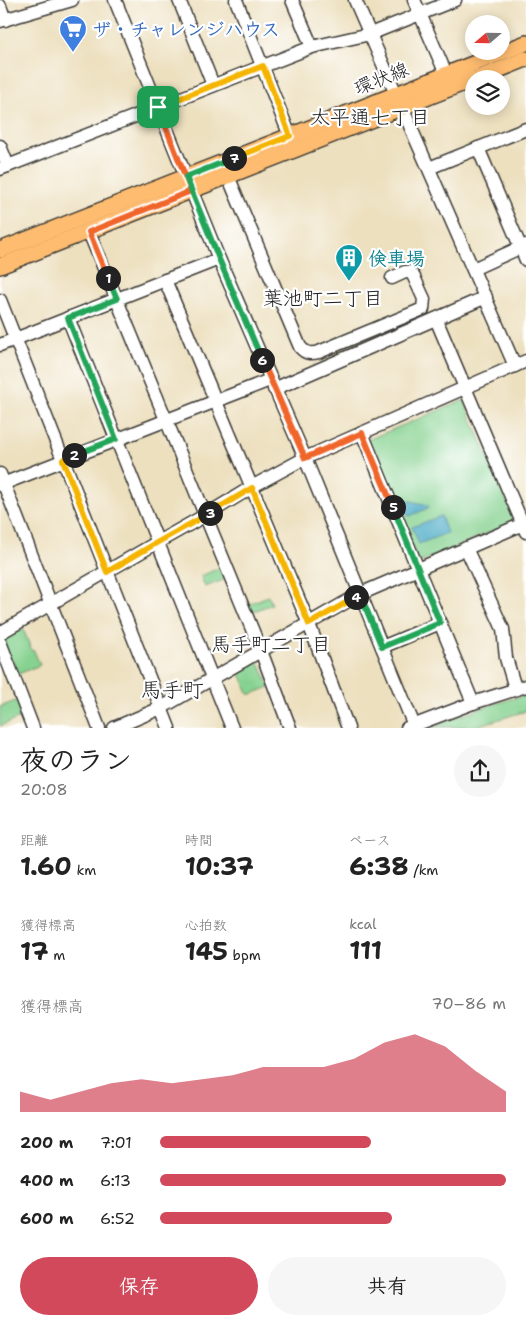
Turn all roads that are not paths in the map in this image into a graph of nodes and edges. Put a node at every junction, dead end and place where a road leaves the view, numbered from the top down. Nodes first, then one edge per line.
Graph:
1 (72, 0) edge
2 (115, 0) edge
3 (179, 0) edge
4 (236, 0) edge
5 (292, 0) edge
6 (355, 0) edge
7 (414, 0) edge
8 (455, 0) edge
9 (55, 2) edge
10 (0, 6) edge
11 (420, 14) junction
12 (3, 20) edge
13 (370, 34) junction
14 (526, 43) edge
15 (312, 47) junction
16 (526, 59) edge
17 (263, 66) junction
18 (498, 70) edge
19 (446, 74) junction
20 (465, 82) edge
21 (213, 85) junction
22 (399, 100) junction
23 (158, 107) junction
24 (526, 130) edge
25 (290, 136) junction
26 (0, 146) edge
27 (478, 148) junction
28 (4, 167) edge
29 (429, 168) junction
30 (228, 176) junction
31 (188, 184) junction
32 (89, 232) junction
33 (523, 247) edge
34 (0, 250) edge
35 (219, 259) junction
36 (526, 260) edge
37 (0, 266) edge
38 (473, 269) junction
39 (392, 278) dead end
40 (165, 280) junction
41 (486, 297) junction
42 (117, 299) junction
43 (0, 300) edge
44 (68, 318) junction
45 (436, 318) junction
46 (15, 339) junction
47 (0, 345) edge
48 (521, 363) edge
49 (272, 385) junction
50 (465, 388) junction
51 (216, 401) junction
52 (166, 420) junction
53 (362, 433) junction
54 (116, 439) junction
55 (305, 458) junction
56 (63, 460) junction
57 (1, 481) edge
58 (252, 488) junction
59 (205, 516) junction
60 (524, 528) edge
61 (158, 542) junction
62 (466, 548) junction
63 (418, 569) junction
64 (107, 572) junction
65 (360, 594) junction
66 (51, 603) junction
67 (440, 623) junction
68 (309, 624) junction
69 (0, 633) edge
70 (0, 642) edge
71 (382, 647) junction
72 (261, 652) junction
73 (212, 679) junction
74 (521, 687) edge
75 (473, 703) junction
76 (161, 708) junction
77 (412, 726) edge
78 (33, 728) edge
79 (99, 728) edge
80 (114, 728) edge
81 (169, 728) edge
82 (232, 728) edge
83 (290, 728) edge
84 (348, 728) edge

1 - 9 street
2 - 23 street
3 - 21 street
4 - 17 street
5 - 15 street
6 - 13 street
7 - 11 street
8 - 11 street
9 - 12 street
10 - 12 street
11 - 13 street
11 - 19 street
13 - 15 street
13 - 22 street
14 - 19 main road, 環状線
15 - 17 street
16 - 18 main road, 環状線
17 - 21 street
17 - 25 street
19 - 22 main road, 環状線
20 - 22 main road, 環状線
21 - 23 street
22 - 25 main road, 環状線
22 - 29 street
22 - 30 main road, 環状線
23 - 28 street
23 - 31 street
24 - 27 street
25 - 31 main road, 環状線
26 - 28 street
27 - 29 street
27 - 33 street
29 - 38 street
30 - 31 main road, 環状線
30 - 39 street
31 - 32 main road, 環状線
31 - 34 main road, 環状線
31 - 35 street
32 - 37 main road, 環状線
32 - 42 street
33 - 36 street
33 - 38 street
35 - 40 street
35 - 49 street
38 - 41 street
40 - 42 street
40 - 51 street
41 - 45 street
41 - 48 street
42 - 44 street
42 - 52 street
43 - 46 street
44 - 46 street
44 - 54 street
45 - 49 street
45 - 50 street
46 - 47 street
46 - 56 street
48 - 50 street
49 - 51 street
49 - 55 street
50 - 53 street
50 - 60 street
51 - 52 street
51 - 58 street
52 - 54 street
52 - 59 street
53 - 55 street
53 - 63 street
54 - 56 street
54 - 61 street
55 - 58 street
55 - 65 street
56 - 57 street
56 - 64 street
57 - 66 street
58 - 59 street
58 - 68 street
59 - 61 street
59 - 72 street
60 - 62 street
61 - 64 street
61 - 73 street
62 - 63 street
62 - 74 street
63 - 65 street
63 - 67 street
64 - 66 street
64 - 76 street
65 - 68 street
65 - 71 street
66 - 69 street
66 - 79 street
67 - 71 street
67 - 75 street
68 - 72 street
68 - 84 street
70 - 78 street
71 - 77 street
72 - 73 street
72 - 83 street
73 - 76 street
73 - 82 street
74 - 75 street
75 - 77 street
76 - 80 street
76 - 81 street

